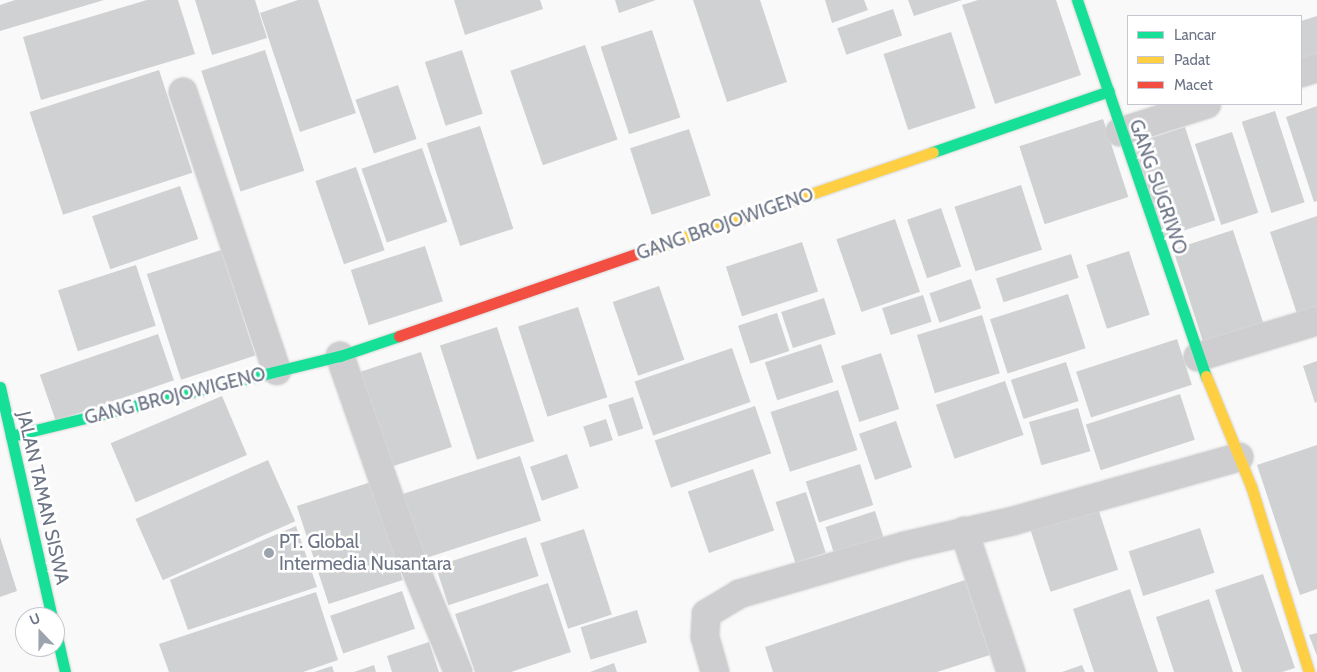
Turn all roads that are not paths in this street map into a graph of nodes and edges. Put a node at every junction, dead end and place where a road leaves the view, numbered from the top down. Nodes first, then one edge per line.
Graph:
1 (1077, 0) edge
2 (1317, 68) edge
3 (1302, 74) edge
4 (1109, 91) junction
5 (183, 92) dead end
6 (1203, 105) edge
7 (1120, 132) junction
8 (1317, 321) edge
9 (340, 356) junction
10 (1198, 357) junction
11 (277, 371) junction
12 (0, 387) edge
13 (11, 436) junction
14 (1239, 457) junction
15 (964, 531) junction
16 (50, 607) edge
17 (62, 657) edge
18 (65, 672) edge
19 (458, 672) edge
20 (715, 672) edge
21 (1010, 672) edge
22 (1309, 672) edge

1 - 4 street, GANG SUGRIWO
2 - 3 street
4 - 7 street, GANG SUGRIWO
4 - 9 street, GANG BROJOWIGENO
5 - 11 street
6 - 7 street
7 - 10 street, GANG SUGRIWO
8 - 10 street
9 - 11 street, GANG BROJOWIGENO
9 - 19 street
10 - 14 street, GANG SUGRIWO
11 - 13 street, GANG BROJOWIGENO
12 - 13 street, JALAN TAMAN SISWA
13 - 16 street, JALAN TAMAN SISWA
14 - 15 street
14 - 22 street, GANG SUGRIWO
15 - 20 street
15 - 21 street
17 - 18 street

